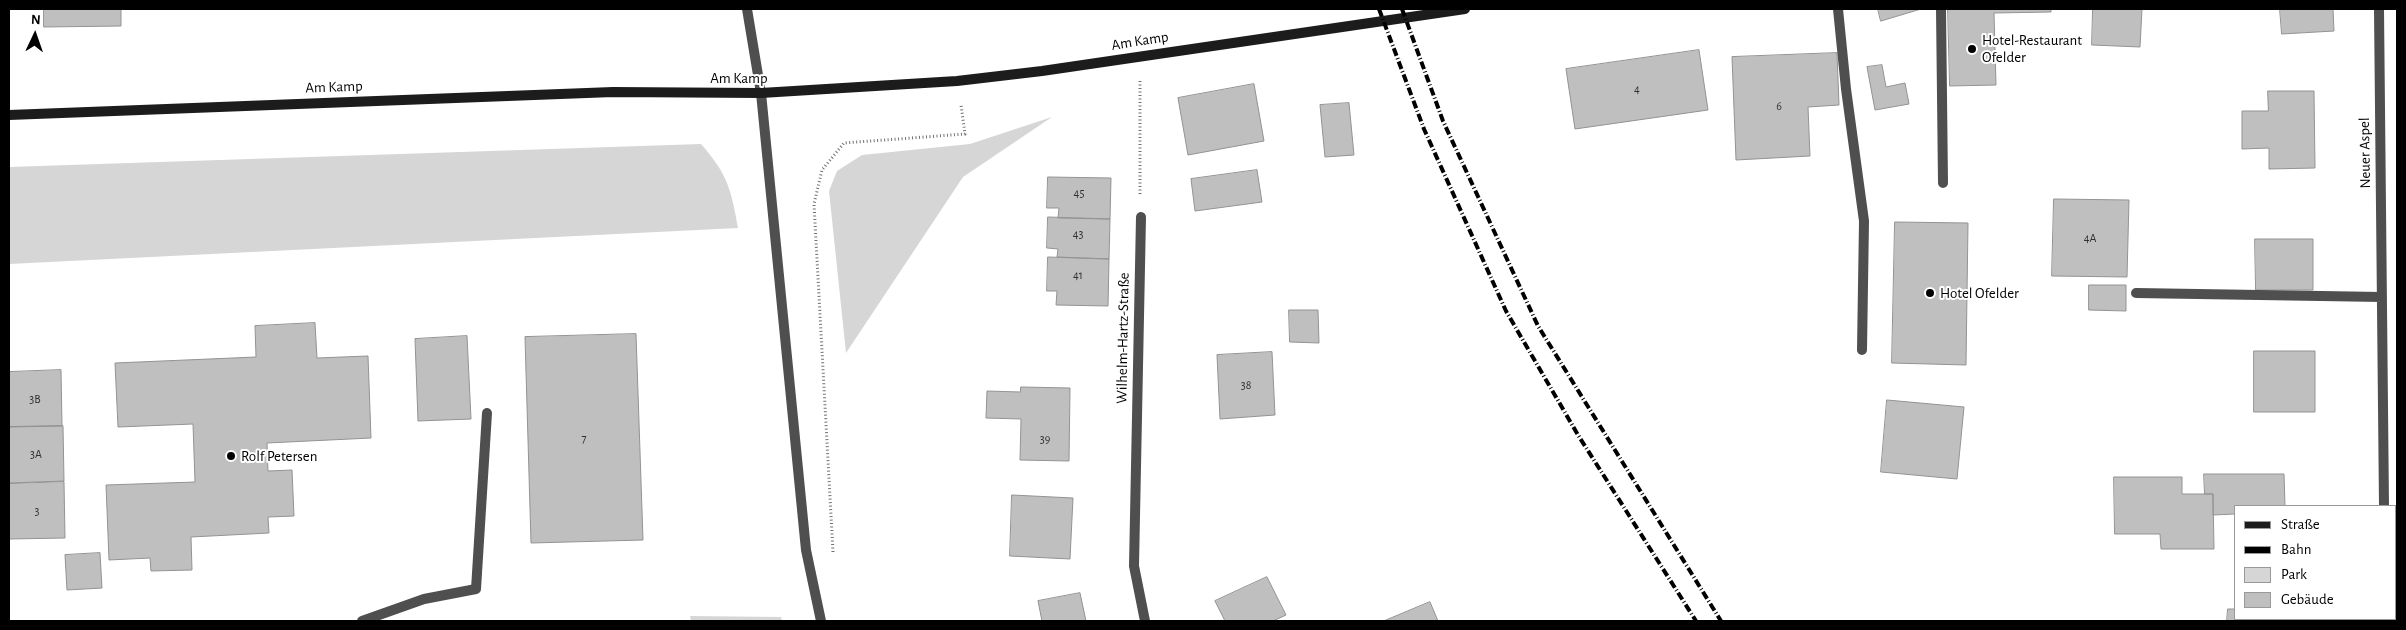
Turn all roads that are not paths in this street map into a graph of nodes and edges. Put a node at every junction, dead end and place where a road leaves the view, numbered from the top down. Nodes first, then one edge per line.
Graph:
1 (747, 9) edge
2 (1465, 9) edge
3 (1838, 9) edge
4 (1941, 9) edge
5 (2379, 9) edge
6 (761, 94) junction
7 (9, 115) edge
8 (1943, 183) dead end
9 (1140, 217) road end
10 (2136, 293) dead end
11 (2382, 297) junction
12 (1862, 350) dead end
13 (487, 413) dead end
14 (2384, 505) edge
15 (362, 621) edge
16 (821, 621) edge
17 (1145, 621) edge

1 - 6 street
2 - 6 main road, Am Kamp
3 - 12 street
4 - 8 street
5 - 11 street, Neuer Aspel
6 - 7 main road, Am Kamp
6 - 16 street
9 - 17 street, Wilhelm-Hartz-Straße
10 - 11 street
11 - 14 street, Neuer Aspel
13 - 15 street

